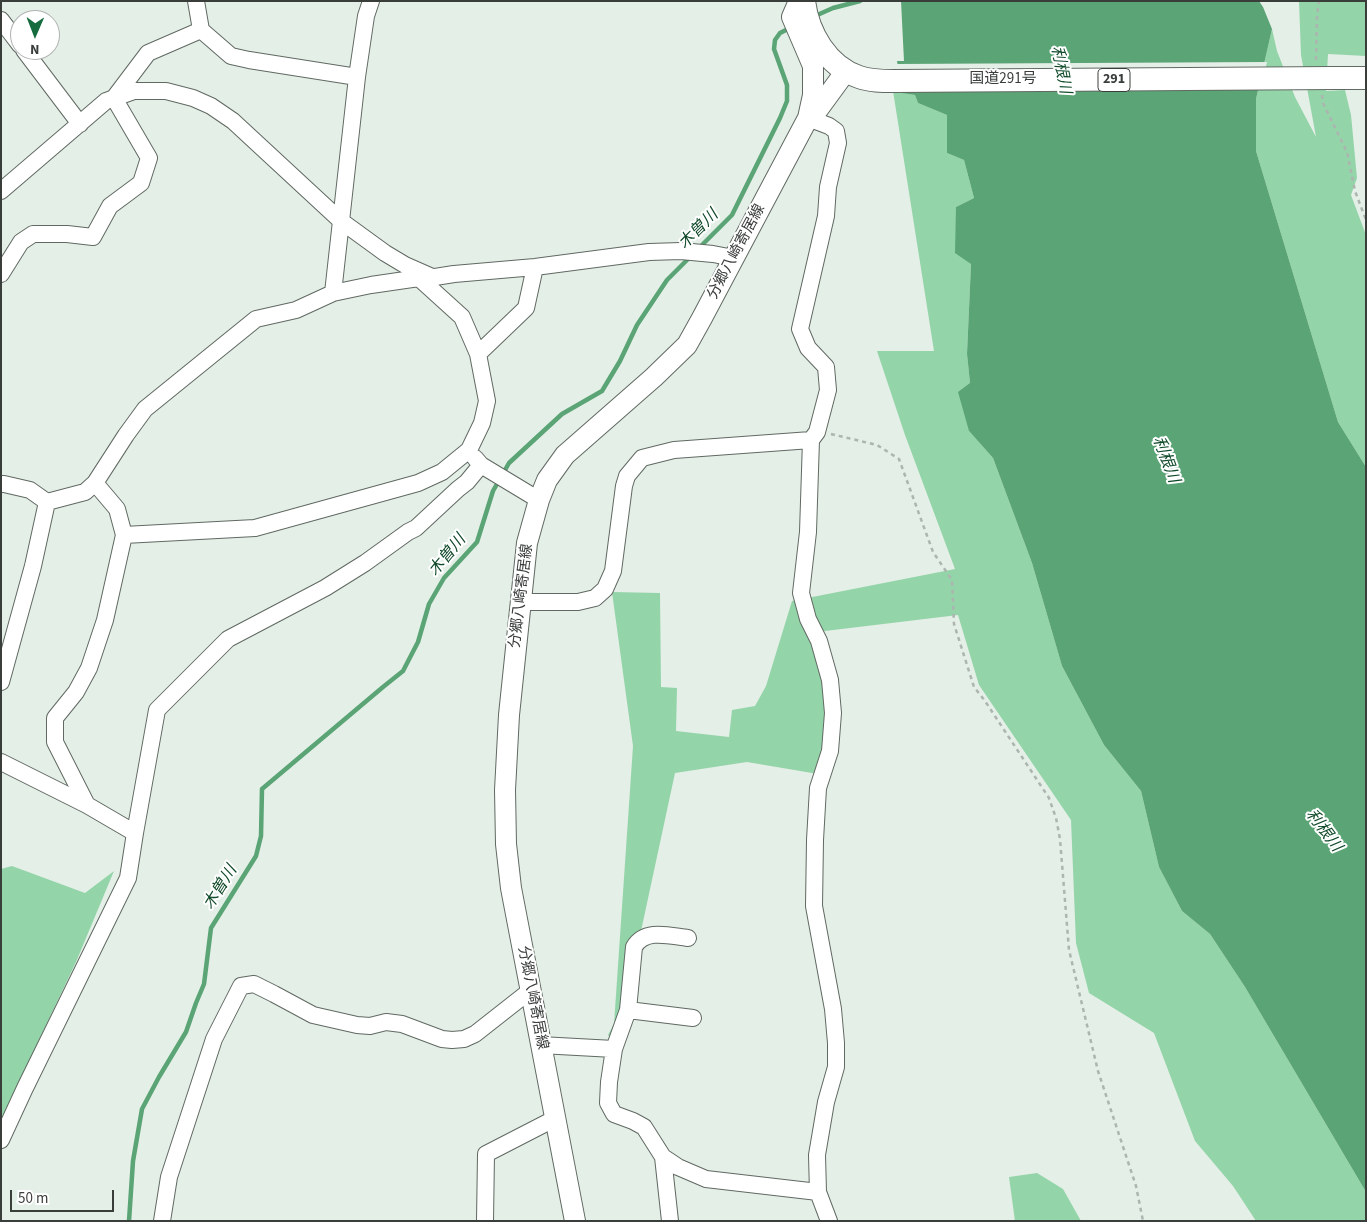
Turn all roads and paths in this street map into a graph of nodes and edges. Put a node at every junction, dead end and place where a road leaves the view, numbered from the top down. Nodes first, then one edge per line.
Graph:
1 (196, 1) edge
2 (371, 1) edge
3 (1319, 1) edge
4 (802, 16) edge
5 (1, 20) edge
6 (201, 30) junction
7 (10, 32) edge
8 (32, 60) edge
9 (1316, 60) dead end
10 (846, 72) junction
11 (357, 77) junction
12 (1366, 78) edge
13 (1328, 86) junction
14 (114, 98) junction
15 (808, 118) junction
16 (80, 124) junction
17 (1, 191) edge
18 (341, 220) junction
19 (1366, 220) edge
20 (734, 258) junction
21 (535, 267) junction
22 (1, 274) edge
23 (427, 278) junction
24 (333, 293) junction
25 (478, 354) junction
26 (814, 436) junction
27 (469, 450) junction
28 (486, 467) junction
29 (95, 483) junction
30 (1, 484) edge
31 (539, 500) junction
32 (47, 502) junction
33 (124, 535) junction
34 (521, 602) junction
35 (1, 682) edge
36 (1, 762) edge
37 (87, 806) junction
38 (135, 833) junction
39 (688, 938) dead end
40 (531, 990) junction
41 (628, 1010) junction
42 (693, 1018) dead end
43 (540, 1045) junction
44 (614, 1049) junction
45 (556, 1118) junction
46 (1, 1140) edge
47 (663, 1157) junction
48 (818, 1192) junction
49 (162, 1221) edge
50 (485, 1221) edge
51 (575, 1221) edge
52 (670, 1221) edge
53 (829, 1221) edge
54 (1143, 1221) edge

1 - 6 street
2 - 11 street
3 - 9 path
4 - 10 highway, 国道291号 / 291
4 - 15 main road
5 - 7 street
6 - 11 street
6 - 14 street
8 - 16 street
10 - 13 highway, 国道291号 / 291, bridge
10 - 15 main road, 分郷八崎寄居線
11 - 18 street
12 - 13 highway, 国道291号 / 291
13 - 19 path
14 - 16 street
14 - 18 street
14 - 22 street
15 - 20 main road, 分郷八崎寄居線
15 - 26 street
16 - 17 street
18 - 23 street
18 - 24 street
20 - 21 street
20 - 31 main road, 分郷八崎寄居線
21 - 23 street
21 - 25 street
23 - 24 street
23 - 25 street
24 - 29 street
25 - 27 street
26 - 34 street
26 - 48 street
26 - 54 path
27 - 28 street
27 - 33 street
28 - 31 street
28 - 38 street
29 - 32 street
29 - 33 street
30 - 32 street
31 - 34 main road, 分郷八崎寄居線
32 - 35 street
33 - 37 street
34 - 40 main road, 分郷八崎寄居線
36 - 37 street
37 - 38 street
38 - 46 street
39 - 41 street
40 - 43 main road, 分郷八崎寄居線
40 - 49 street
41 - 42 street
41 - 44 street
43 - 44 street
43 - 45 main road, 分郷八崎寄居線
44 - 47 street
45 - 50 street
45 - 51 main road, 分郷八崎寄居線
47 - 48 street
47 - 52 street
48 - 53 street

